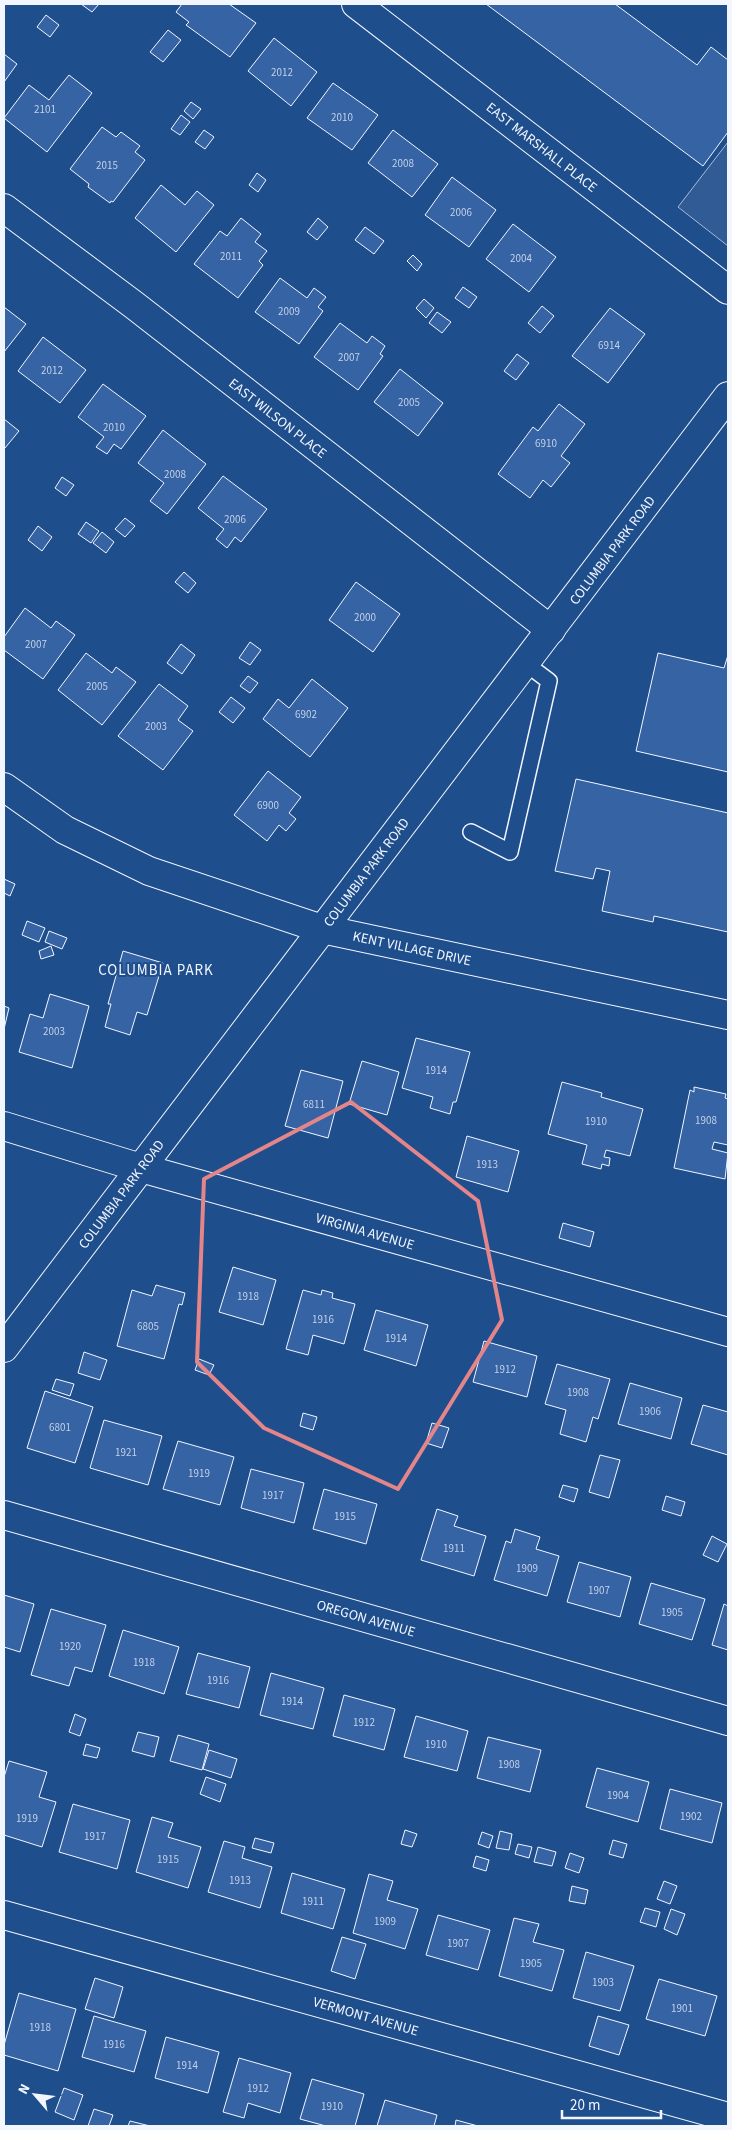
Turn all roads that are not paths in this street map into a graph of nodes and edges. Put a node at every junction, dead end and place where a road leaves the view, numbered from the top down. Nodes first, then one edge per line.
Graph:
1 (356, 4) edge
2 (4, 208) edge
3 (728, 290) edge
4 (728, 396) edge
5 (551, 630) junction
6 (525, 663) junction
7 (4, 787) edge
8 (471, 832) dead end
9 (322, 929) junction
10 (728, 1015) edge
11 (4, 1126) edge
12 (141, 1168) junction
13 (728, 1332) edge
14 (4, 1348) edge
15 (4, 1515) edge
16 (728, 1721) edge
17 (4, 1915) edge
18 (728, 2117) edge

1 - 3 street, EAST MARSHALL PLACE
2 - 5 street, EAST WILSON PLACE
4 - 5 street, COLUMBIA PARK ROAD
5 - 6 street, COLUMBIA PARK ROAD
6 - 8 lane
6 - 9 street, COLUMBIA PARK ROAD
7 - 9 street, KENT VILLAGE DRIVE
9 - 10 street, KENT VILLAGE DRIVE
9 - 12 street, COLUMBIA PARK ROAD
11 - 12 street, VIRGINIA AVENUE
12 - 13 street, VIRGINIA AVENUE
12 - 14 street, COLUMBIA PARK ROAD
15 - 16 street, OREGON AVENUE
17 - 18 street, VERMONT AVENUE

